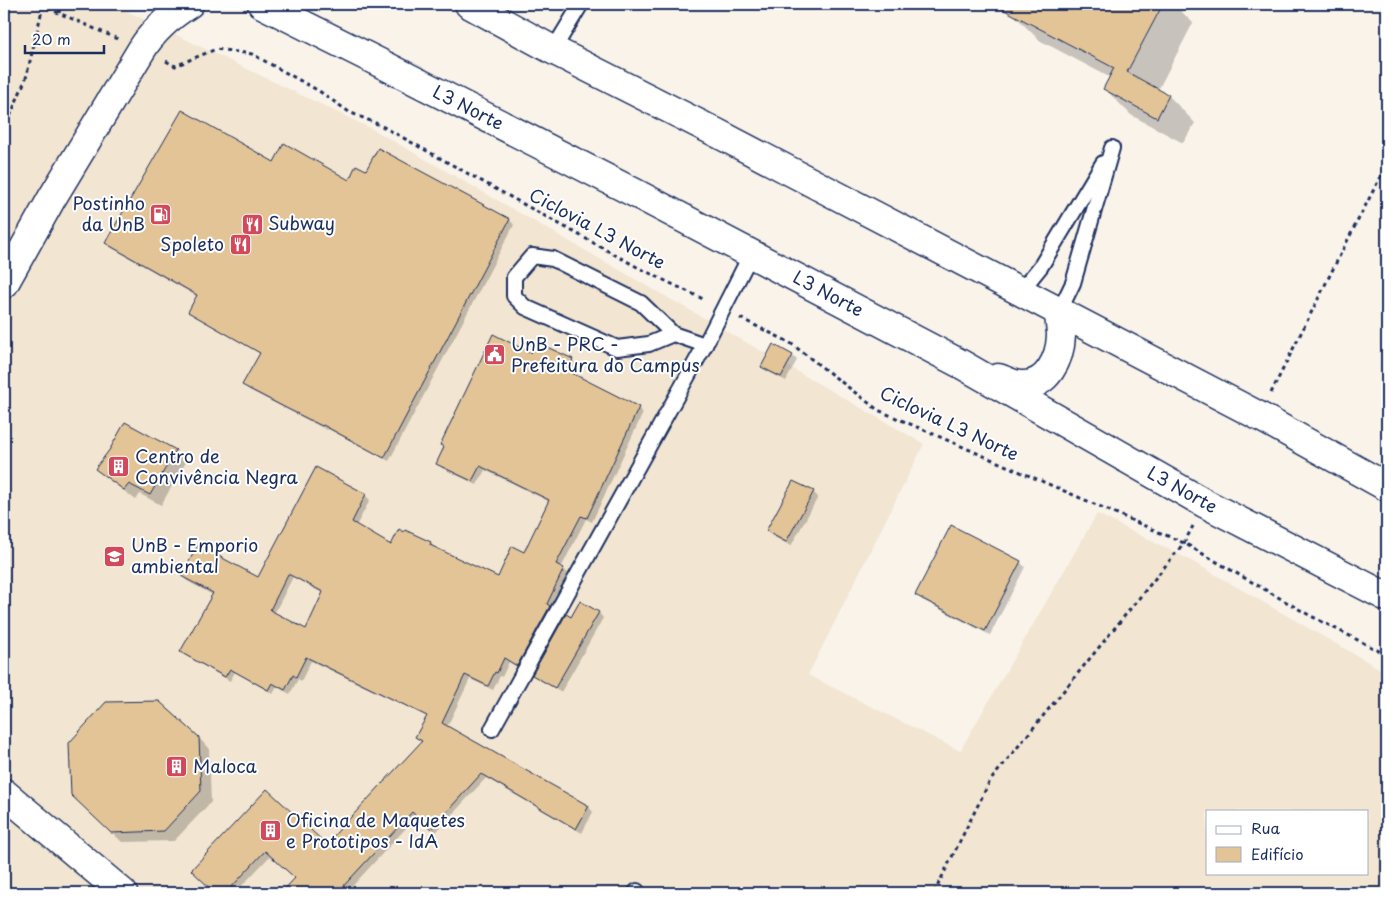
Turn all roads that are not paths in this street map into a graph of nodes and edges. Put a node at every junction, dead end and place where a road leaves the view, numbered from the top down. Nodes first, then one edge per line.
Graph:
1 (156, 4) edge
2 (190, 4) edge
3 (262, 4) edge
4 (469, 4) edge
5 (581, 4) edge
6 (147, 42) junction
7 (553, 50) junction
8 (751, 254) junction
9 (4, 284) edge
10 (1020, 292) junction
11 (1058, 312) junction
12 (673, 334) junction
13 (705, 345) junction
14 (962, 364) junction
15 (1387, 487) edge
16 (1387, 597) edge
17 (492, 729) dead end
18 (4, 793) edge
19 (123, 893) edge

1 - 6 main road
2 - 6 main road
3 - 8 main road, L3 Norte
4 - 7 main road
5 - 7 lane
6 - 9 main road
7 - 10 main road
8 - 13 lane
8 - 14 main road, L3 Norte
10 - 11 main road
10 - 11 lane
11 - 14 main road
11 - 15 main road
12 - 12 lane
12 - 13 lane
13 - 17 lane
14 - 16 main road, L3 Norte
18 - 19 main road

